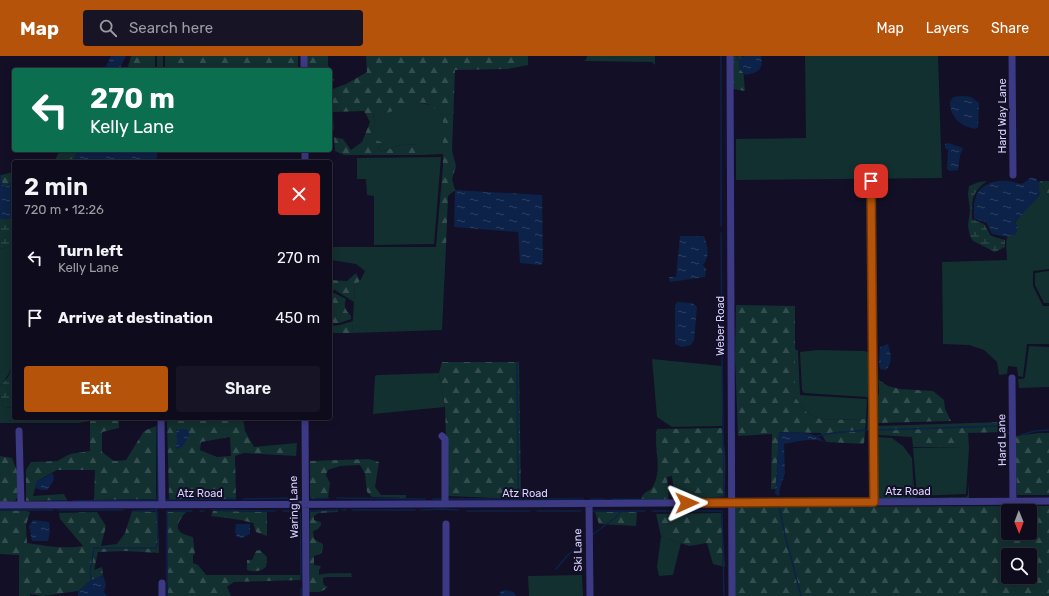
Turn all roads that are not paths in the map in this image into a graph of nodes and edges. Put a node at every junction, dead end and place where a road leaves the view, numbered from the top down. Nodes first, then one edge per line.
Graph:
1 (304, 56) edge
2 (730, 56) edge
3 (1012, 56) edge
4 (304, 68) edge
5 (1013, 175) dead end
6 (871, 181) dead end
7 (1012, 378) dead end
8 (161, 420) edge
9 (305, 420) edge
10 (19, 431) dead end
11 (442, 436) dead end
12 (1049, 501) edge
13 (732, 502) junction
14 (874, 502) junction
15 (1013, 502) junction
16 (445, 503) junction
17 (162, 504) junction
18 (305, 504) junction
19 (589, 504) junction
20 (0, 505) edge
21 (21, 505) junction
22 (446, 524) dead end
23 (162, 583) dead end
24 (162, 596) edge
25 (306, 596) edge
26 (446, 596) edge
27 (590, 596) edge
28 (732, 596) edge

1 - 4 street
2 - 13 street, Weber Road
3 - 5 street, Hard Way Lane
6 - 14 street
7 - 15 street, Hard Lane
8 - 17 street
9 - 18 street, Waring Lane
10 - 21 street
11 - 16 street
12 - 15 street, Atz Road
13 - 14 street, Atz Road
13 - 19 street, Atz Road
13 - 28 street, Weber Road
14 - 15 street, Atz Road
16 - 18 street, Atz Road
16 - 19 street, Atz Road
17 - 18 street, Atz Road
17 - 21 street, Atz Road
18 - 25 street, Waring Lane
19 - 27 street, Ski Lane
20 - 21 street, Atz Road
22 - 26 street
23 - 24 street

